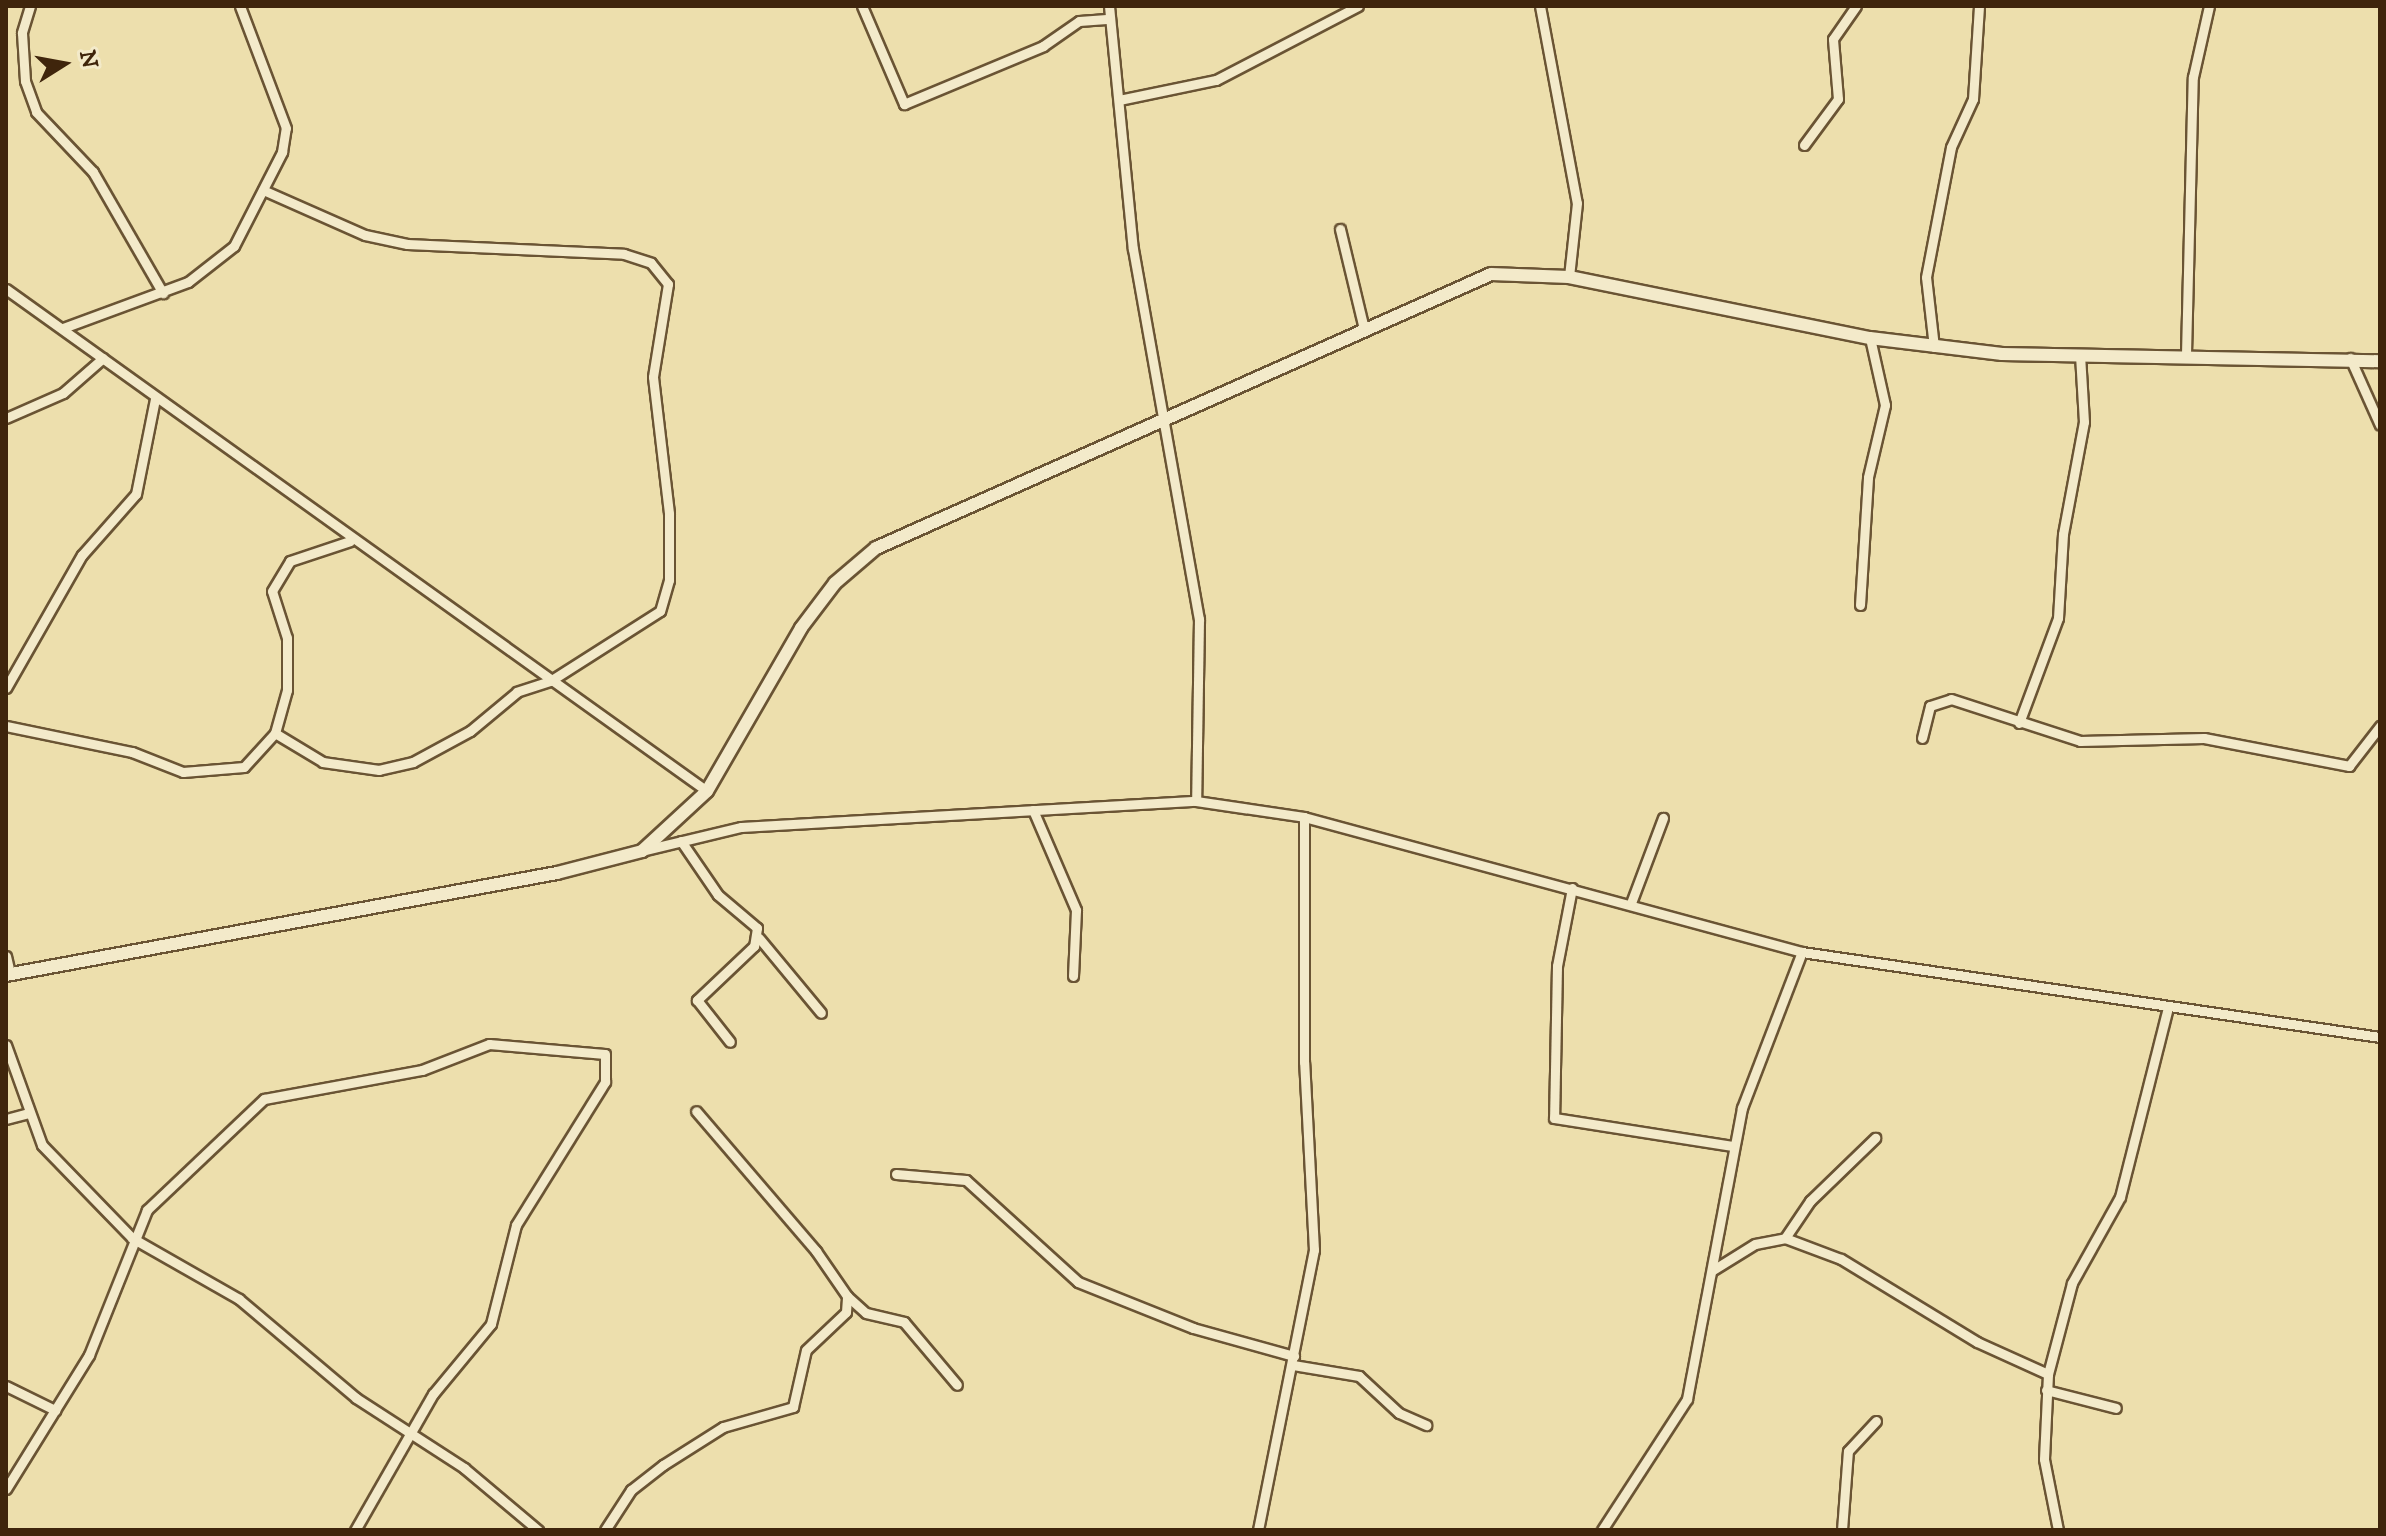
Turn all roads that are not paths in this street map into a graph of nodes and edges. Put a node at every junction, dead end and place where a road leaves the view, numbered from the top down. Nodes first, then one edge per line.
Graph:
1 (30, 6) edge
2 (240, 6) edge
3 (862, 6) edge
4 (1109, 6) edge
5 (1358, 6) edge
6 (1540, 6) edge
7 (1856, 6) edge
8 (1979, 6) edge
9 (2209, 6) edge
10 (1110, 19) junction
11 (1119, 100) junction
12 (1804, 145) dead end
13 (263, 190) junction
14 (1340, 229) dead end
15 (1569, 277) junction
16 (6, 289) edge
17 (163, 293) junction
18 (63, 328) junction
19 (1364, 329) junction
20 (1870, 338) junction
21 (1934, 347) junction
22 (2186, 354) junction
23 (2080, 355) junction
24 (103, 358) junction
25 (2350, 358) junction
26 (2380, 361) edge
27 (155, 399) junction
28 (1167, 415) junction
29 (6, 418) edge
30 (2380, 425) edge
31 (350, 541) junction
32 (1860, 605) dead end
33 (550, 681) junction
34 (6, 688) edge
35 (2019, 723) junction
36 (6, 726) edge
37 (2380, 726) edge
38 (275, 733) junction
39 (1922, 738) dead end
40 (707, 791) junction
41 (1196, 801) junction
42 (1033, 810) junction
43 (1304, 817) junction
44 (1663, 818) dead end
45 (681, 841) junction
46 (642, 851) junction
47 (1572, 888) junction
48 (1631, 903) junction
49 (759, 938) junction
50 (1802, 952) junction
51 (6, 956) edge
52 (8, 974) edge
53 (1073, 976) dead end
54 (2168, 1007) junction
55 (821, 1013) dead end
56 (2380, 1037) edge
57 (730, 1042) dead end
58 (6, 1045) edge
59 (696, 1111) dead end
60 (29, 1113) junction
61 (6, 1119) edge
62 (1875, 1138) dead end
63 (1733, 1146) junction
64 (896, 1174) dead end
65 (132, 1238) junction
66 (1785, 1238) junction
67 (1713, 1270) junction
68 (847, 1296) junction
69 (1294, 1360) junction
70 (2048, 1374) junction
71 (957, 1385) dead end
72 (6, 1386) edge
73 (2046, 1390) junction
74 (2116, 1408) dead end
75 (55, 1410) junction
76 (1876, 1421) dead end
77 (1426, 1425) dead end
78 (412, 1440) junction
79 (6, 1489) edge
80 (355, 1530) edge
81 (538, 1530) edge
82 (605, 1530) edge
83 (1258, 1530) edge
84 (1602, 1530) edge
85 (1842, 1530) edge
86 (2058, 1530) edge

1 - 17 street
2 - 13 street
3 - 10 street
4 - 10 street
5 - 11 street
6 - 15 street
7 - 12 street
8 - 21 street
9 - 22 street
10 - 11 street
11 - 28 street
13 - 17 street
13 - 33 street
14 - 19 street
15 - 19 main road
15 - 20 main road
16 - 18 street
17 - 18 street
18 - 24 street
19 - 28 main road
20 - 21 main road
20 - 32 street
21 - 23 main road
22 - 23 main road
22 - 25 main road
23 - 35 street
24 - 27 street
24 - 29 street
25 - 26 main road
25 - 30 street
27 - 31 street
27 - 34 street
28 - 40 main road
28 - 41 street
31 - 33 street
31 - 38 street
33 - 38 street
33 - 40 street
35 - 37 street
35 - 39 street
36 - 38 street
40 - 46 main road
41 - 42 street
41 - 43 street
42 - 45 street
42 - 53 street
43 - 47 street
43 - 69 street
44 - 48 street
45 - 46 street
45 - 49 street
46 - 52 main road
47 - 48 street
47 - 63 street
48 - 50 street
49 - 55 street
49 - 57 street
50 - 54 street
50 - 63 street
51 - 52 street
54 - 56 street
54 - 70 street
58 - 60 street
59 - 68 street
60 - 61 street
60 - 65 street
62 - 66 street
63 - 67 street
64 - 69 street
65 - 75 street
65 - 78 street
65 - 78 street
66 - 67 street
66 - 70 street
67 - 84 street
68 - 71 street
68 - 82 street
69 - 77 street
69 - 83 street
70 - 73 street
72 - 75 street
73 - 74 street
73 - 86 street
75 - 79 street
76 - 85 street
78 - 80 street
78 - 81 street

